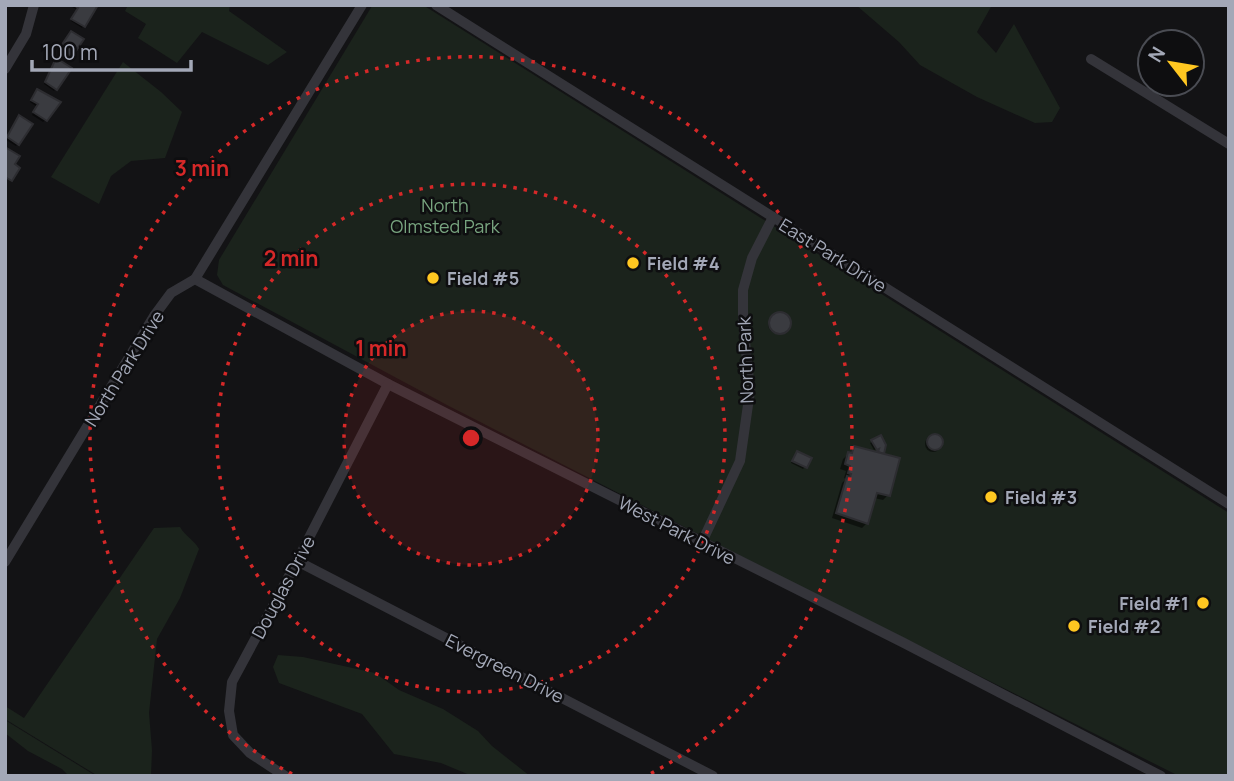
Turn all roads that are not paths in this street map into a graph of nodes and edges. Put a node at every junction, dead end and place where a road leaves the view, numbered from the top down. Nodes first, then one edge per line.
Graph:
1 (34, 5) edge
2 (362, 5) edge
3 (436, 5) edge
4 (1091, 59) dead end
5 (5, 69) edge
6 (1229, 144) edge
7 (773, 217) junction
8 (195, 279) junction
9 (388, 384) junction
10 (1229, 504) edge
11 (702, 542) junction
12 (298, 561) junction
13 (5, 562) edge
14 (285, 776) edge
15 (713, 776) edge
16 (1161, 776) edge

1 - 5 street
2 - 8 street, North Park Drive
3 - 7 street, East Park Drive
4 - 6 street
7 - 10 street, East Park Drive
7 - 11 street, North Park
8 - 9 street, West Park Drive
8 - 13 street, North Park Drive
9 - 11 street, West Park Drive
9 - 12 street, Douglas Drive
11 - 16 street, West Park Drive
12 - 14 street, Douglas Drive
12 - 15 street, Evergreen Drive

